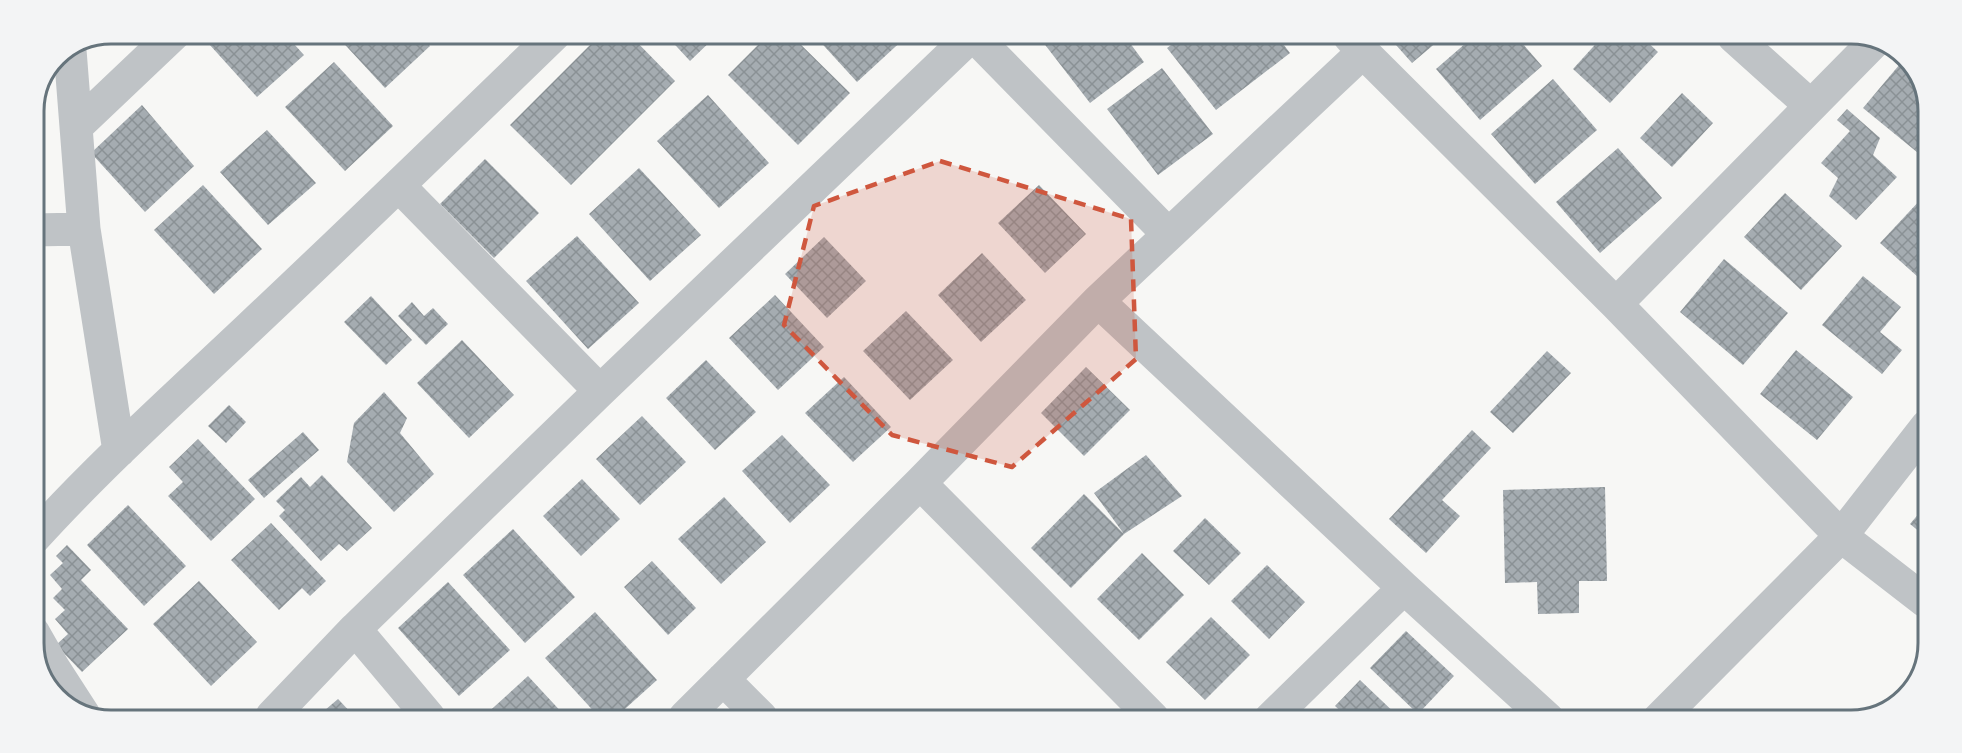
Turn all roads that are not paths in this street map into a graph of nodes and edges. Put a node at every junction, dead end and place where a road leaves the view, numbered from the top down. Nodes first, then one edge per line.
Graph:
1 (163, 44) edge
2 (545, 44) edge
3 (964, 44) edge
4 (982, 44) edge
5 (1356, 44) edge
6 (1742, 44) edge
7 (1870, 46) edge
8 (71, 57) edge
9 (1810, 106) junction
10 (77, 126) junction
11 (399, 186) junction
12 (84, 229) junction
13 (44, 230) edge
14 (1168, 234) junction
15 (1098, 301) junction
16 (1616, 304) junction
17 (600, 391) junction
18 (1918, 436) edge
19 (119, 451) junction
20 (920, 483) junction
21 (49, 502) edge
22 (1840, 536) junction
23 (1404, 588) junction
24 (1918, 596) edge
25 (355, 629) junction
26 (45, 654) edge
27 (723, 679) junction
28 (73, 698) edge
29 (278, 710) edge
30 (423, 710) edge
31 (692, 710) edge
32 (754, 710) edge
33 (1145, 710) edge
34 (1279, 710) edge
35 (1538, 710) edge
36 (1668, 710) edge

1 - 10 street
2 - 11 street
3 - 17 street
4 - 14 street
5 - 14 street
5 - 16 street
6 - 9 street
7 - 9 street
8 - 10 street
9 - 16 street
10 - 12 street
11 - 17 street
11 - 19 street
12 - 13 street
12 - 19 street
14 - 15 street
15 - 20 street
15 - 23 street
16 - 22 street
17 - 25 street
18 - 22 street
19 - 21 street
20 - 27 street
20 - 33 street
22 - 24 street
22 - 36 street
23 - 34 street
23 - 35 street
25 - 29 street
25 - 30 street
26 - 28 street
27 - 31 street
27 - 32 street

